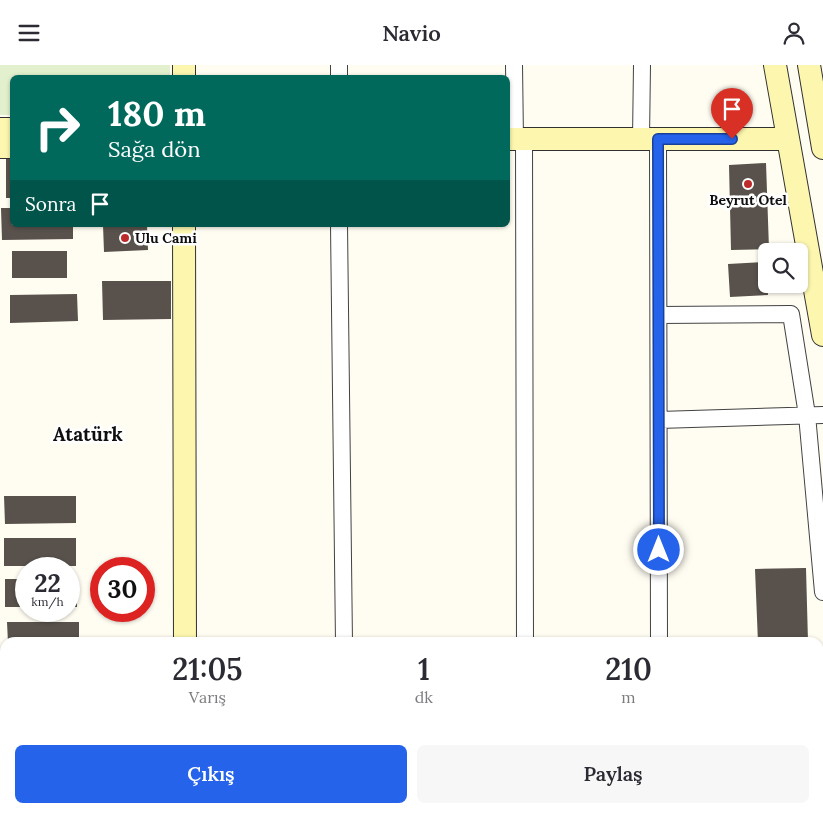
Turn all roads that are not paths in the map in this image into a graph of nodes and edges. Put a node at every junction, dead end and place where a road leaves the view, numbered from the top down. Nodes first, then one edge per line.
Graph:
1 (514, 65) edge
2 (642, 65) edge
3 (775, 65) edge
4 (810, 65) edge
5 (516, 139) edge
6 (650, 139) junction
7 (787, 139) junction
8 (823, 148) edge
9 (184, 227) edge
10 (339, 227) edge
11 (658, 315) junction
12 (822, 323) edge
13 (815, 415) edge
14 (659, 420) junction
15 (823, 592) edge
16 (185, 637) edge
17 (344, 637) edge
18 (525, 637) edge
19 (659, 637) edge

1 - 5 street
2 - 6 street
3 - 7 street
4 - 8 street
5 - 6 street
5 - 18 street
6 - 7 street
6 - 11 street
7 - 12 street
9 - 16 street
10 - 17 street
11 - 13 street
11 - 14 street
13 - 14 street
13 - 15 street
14 - 19 street

